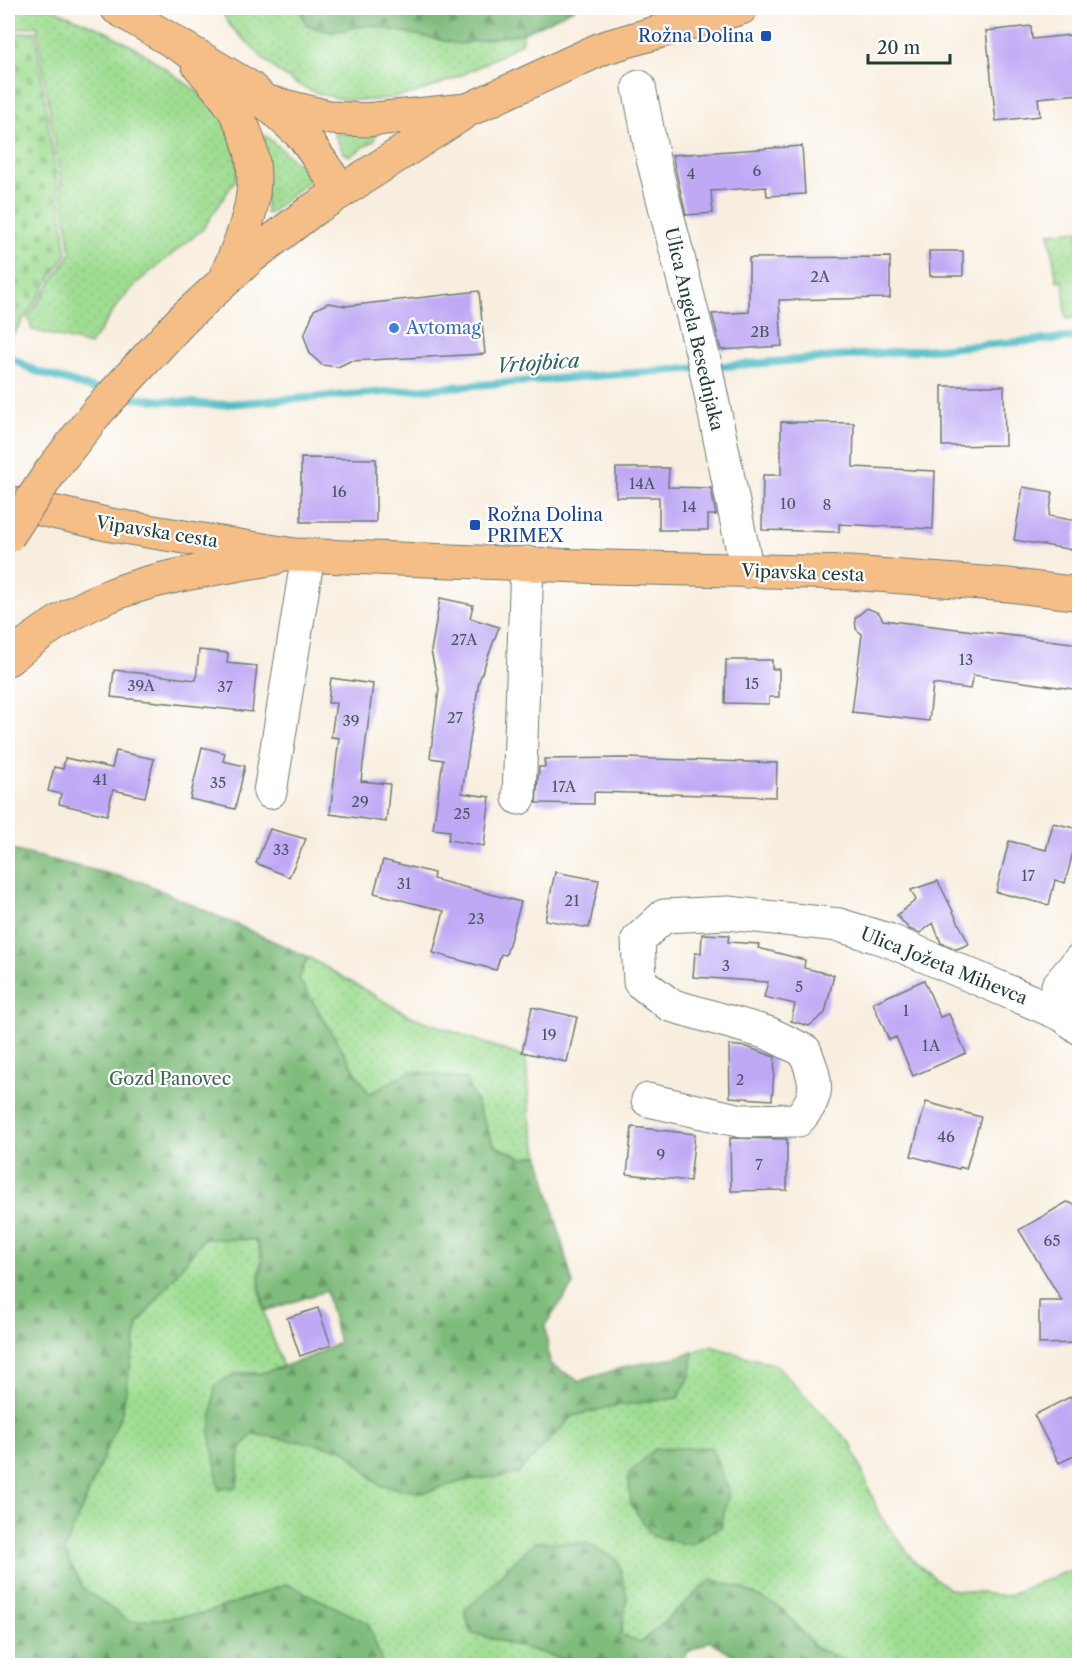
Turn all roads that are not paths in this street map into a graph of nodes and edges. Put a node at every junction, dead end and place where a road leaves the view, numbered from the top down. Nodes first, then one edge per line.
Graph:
1 (117, 8) edge
2 (741, 8) edge
3 (186, 48) junction
4 (639, 87) dead end
5 (263, 100) junction
6 (468, 110) junction
7 (341, 191) junction
8 (222, 284) junction
9 (8, 502) edge
10 (8, 536) edge
11 (301, 555) junction
12 (527, 563) junction
13 (747, 570) junction
14 (1080, 594) edge
15 (8, 659) edge
16 (270, 792) dead end
17 (519, 798) dead end
18 (1080, 960) edge
19 (1072, 1022) edge
20 (648, 1100) dead end

1 - 3 main road
2 - 6 main road
3 - 5 main road
3 - 8 main road
4 - 13 street, Ulica Angela Besednjaka
5 - 6 main road
5 - 7 main road
6 - 7 main road
7 - 8 main road
8 - 10 main road, bridge
9 - 11 main road, Vipavska cesta
11 - 12 main road, Vipavska cesta
11 - 15 main road
11 - 16 street
12 - 13 main road, Vipavska cesta
12 - 17 street
13 - 14 main road, Vipavska cesta
18 - 19 street
19 - 20 street, Ulica Jožeta Mihevca

